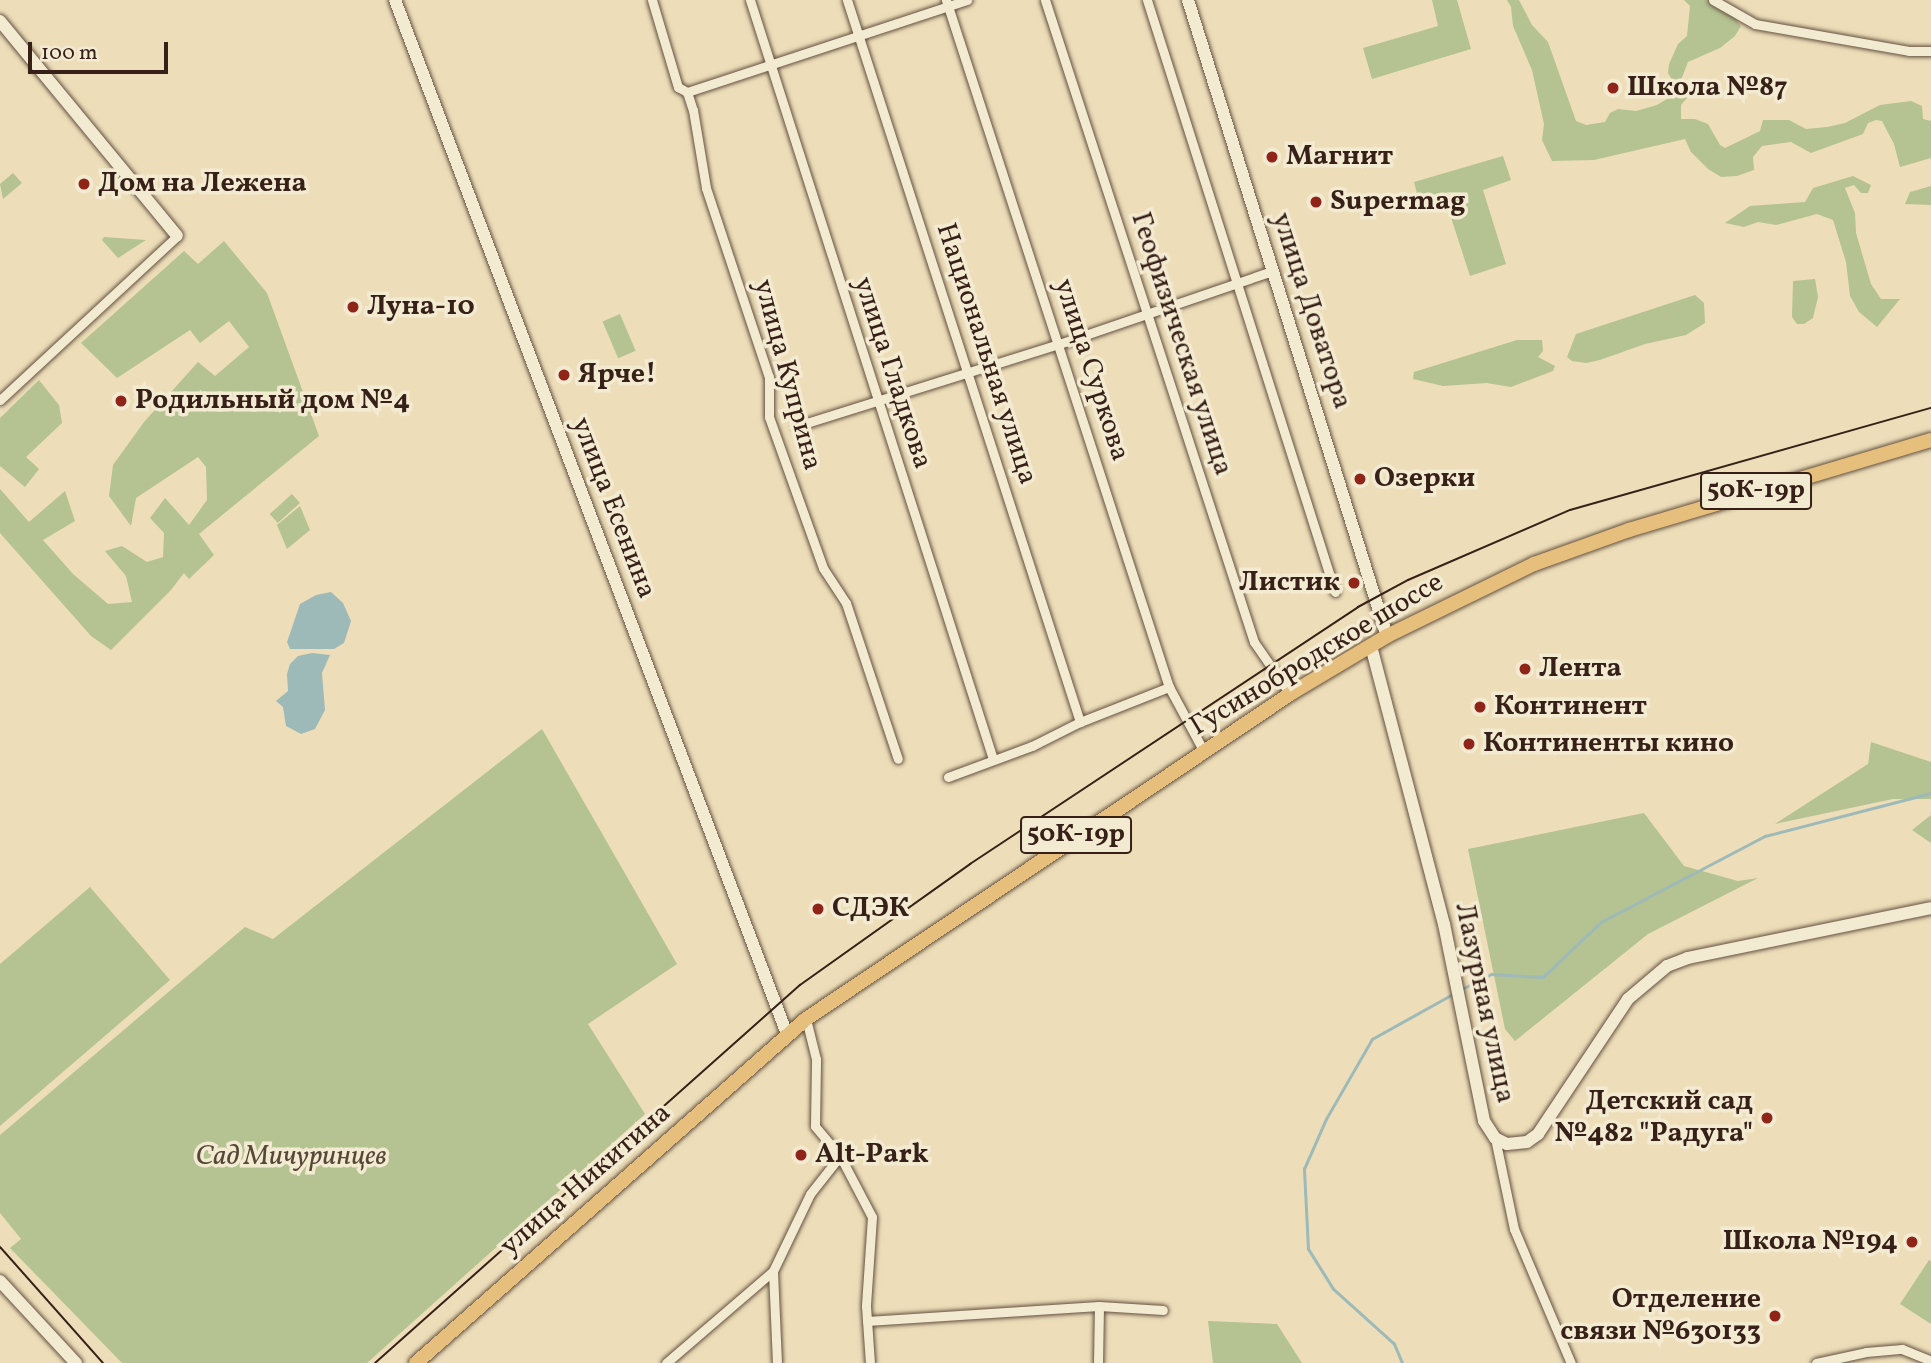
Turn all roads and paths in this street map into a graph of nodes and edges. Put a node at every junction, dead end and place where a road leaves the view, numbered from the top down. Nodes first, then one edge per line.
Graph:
1 (396, 0) edge
2 (652, 0) edge
3 (750, 0) edge
4 (847, 0) edge
5 (967, 0) edge
6 (1045, 0) edge
7 (1147, 0) edge
8 (1188, 0) edge
9 (1713, 0) edge
10 (947, 3) edge
11 (0, 21) edge
12 (859, 36) junction
13 (1931, 51) edge
14 (771, 65) junction
15 (687, 92) junction
16 (177, 236) joint
17 (1272, 271) junction
18 (1237, 281) junction
19 (1147, 314) junction
20 (1059, 344) junction
21 (969, 373) junction
22 (0, 400) edge
23 (877, 401) junction
24 (797, 426) dead end
25 (1931, 440) edge
26 (1335, 592) dead end
27 (1387, 636) junction
28 (1371, 646) junction
29 (1169, 687) junction
30 (1290, 694) junction
31 (1080, 722) junction
32 (1203, 750) junction
33 (898, 759) dead end
34 (993, 759) junction
35 (948, 777) dead end
36 (1931, 908) edge
37 (806, 1019) junction
38 (787, 1034) junction
39 (1495, 1138) junction
40 (840, 1156) junction
41 (773, 1271) junction
42 (0, 1281) edge
43 (1099, 1306) junction
44 (1163, 1310) dead end
45 (867, 1321) junction
46 (1931, 1361) edge
47 (76, 1363) edge
48 (416, 1363) edge
49 (666, 1363) edge
50 (778, 1363) edge
51 (870, 1363) edge
52 (1098, 1363) edge
53 (1571, 1363) edge
54 (1816, 1363) edge

1 - 38 street, улица Есенина
2 - 15 street, улица Куприна
3 - 14 street, улица Гладкова
4 - 12 street, Национальная улица
5 - 10 street
6 - 19 street, Геофизическая улица
7 - 18 street
8 - 17 street, улица Доватора
9 - 13 street
10 - 12 street
10 - 20 street, улица Суркова
11 - 16 street
12 - 14 street
12 - 21 street, Национальная улица
14 - 15 street
14 - 23 street, улица Гладкова
15 - 33 street, улица Куприна
16 - 22 street
17 - 18 street
17 - 27 street, улица Доватора
18 - 19 street
18 - 26 street
19 - 20 street
19 - 30 street, Геофизическая улица
20 - 21 street
20 - 29 street, улица Суркова
21 - 23 street
21 - 31 street, Национальная улица
23 - 24 street
23 - 34 street, улица Гладкова
25 - 27 main road, Гусинобродское шоссе / 50К-19р
27 - 28 main road, Гусинобродское шоссе / 50К-19р
28 - 30 main road, Гусинобродское шоссе / 50К-19р
28 - 39 street, Лазурная улица
29 - 31 street
29 - 32 street, улица Суркова
30 - 32 main road, Гусинобродское шоссе / 50К-19р
31 - 34 street
32 - 37 main road, Гусинобродское шоссе / 50К-19р
34 - 35 street
36 - 39 street, Лазурная улица
37 - 38 main road, Гусинобродское шоссе / 50К-19р
37 - 40 street
38 - 48 main road, улица Никитина
39 - 53 street
40 - 41 street
40 - 45 street
41 - 49 street
41 - 50 street
42 - 47 street
43 - 44 street
43 - 45 street
43 - 52 street
45 - 51 street
46 - 54 street

